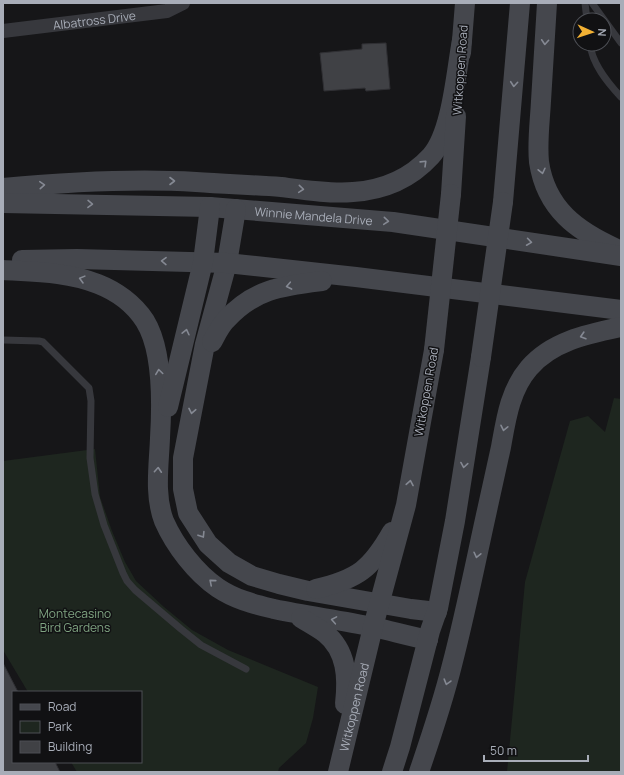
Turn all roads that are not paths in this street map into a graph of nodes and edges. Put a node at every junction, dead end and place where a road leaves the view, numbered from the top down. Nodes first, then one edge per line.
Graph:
1 (183, 3) edge
2 (465, 3) edge
3 (520, 3) edge
4 (547, 3) edge
5 (592, 3) edge
6 (3, 32) edge
7 (462, 40) junction
8 (621, 44) edge
9 (591, 52) edge
10 (621, 97) edge
11 (3, 188) edge
12 (3, 203) edge
13 (210, 207) junction
14 (236, 209) junction
15 (621, 251) edge
16 (621, 256) edge
17 (3, 260) edge
18 (203, 262) junction
19 (227, 263) junction
20 (3, 270) edge
21 (356, 277) junction
22 (621, 310) edge
23 (621, 327) edge
24 (3, 340) edge
25 (202, 359) junction
26 (160, 438) junction
27 (406, 505) junction
28 (308, 591) junction
29 (379, 602) junction
30 (437, 612) junction
31 (293, 613) junction
32 (373, 627) junction
33 (428, 640) junction
34 (246, 669) dead end
35 (338, 771) edge
36 (392, 772) edge
37 (419, 772) edge

1 - 6 street, Albatross Drive
2 - 7 main road, Witkoppen Road
3 -> 30 main road, bridge
4 -> 15 main road
5 - 8 lane
11 -> 7 main road
27 -> 7 main road, Witkoppen Road, bridge
9 - 10 lane
12 -> 13 main road, Winnie Mandela Drive
13 - 14 main road, Winnie Mandela Drive
13 - 18 main road
14 -> 16 main road, Winnie Mandela Drive
14 - 19 main road
18 -> 17 main road
18 - 19 main road
26 -> 18 main road
19 - 21 main road
19 - 25 main road
26 -> 20 main road
21 - 22 main road
21 -> 25 main road
23 -> 37 main road
24 - 34 lane
25 -> 28 main road
31 -> 26 main road
27 - 28 main road
27 - 29 main road, Witkoppen Road
28 - 29 main road
29 - 30 main road
29 - 32 main road, Witkoppen Road
30 - 33 main road
32 -> 31 main road
31 - 35 main road
32 - 33 main road
32 - 35 main road, Witkoppen Road
33 - 36 main road

